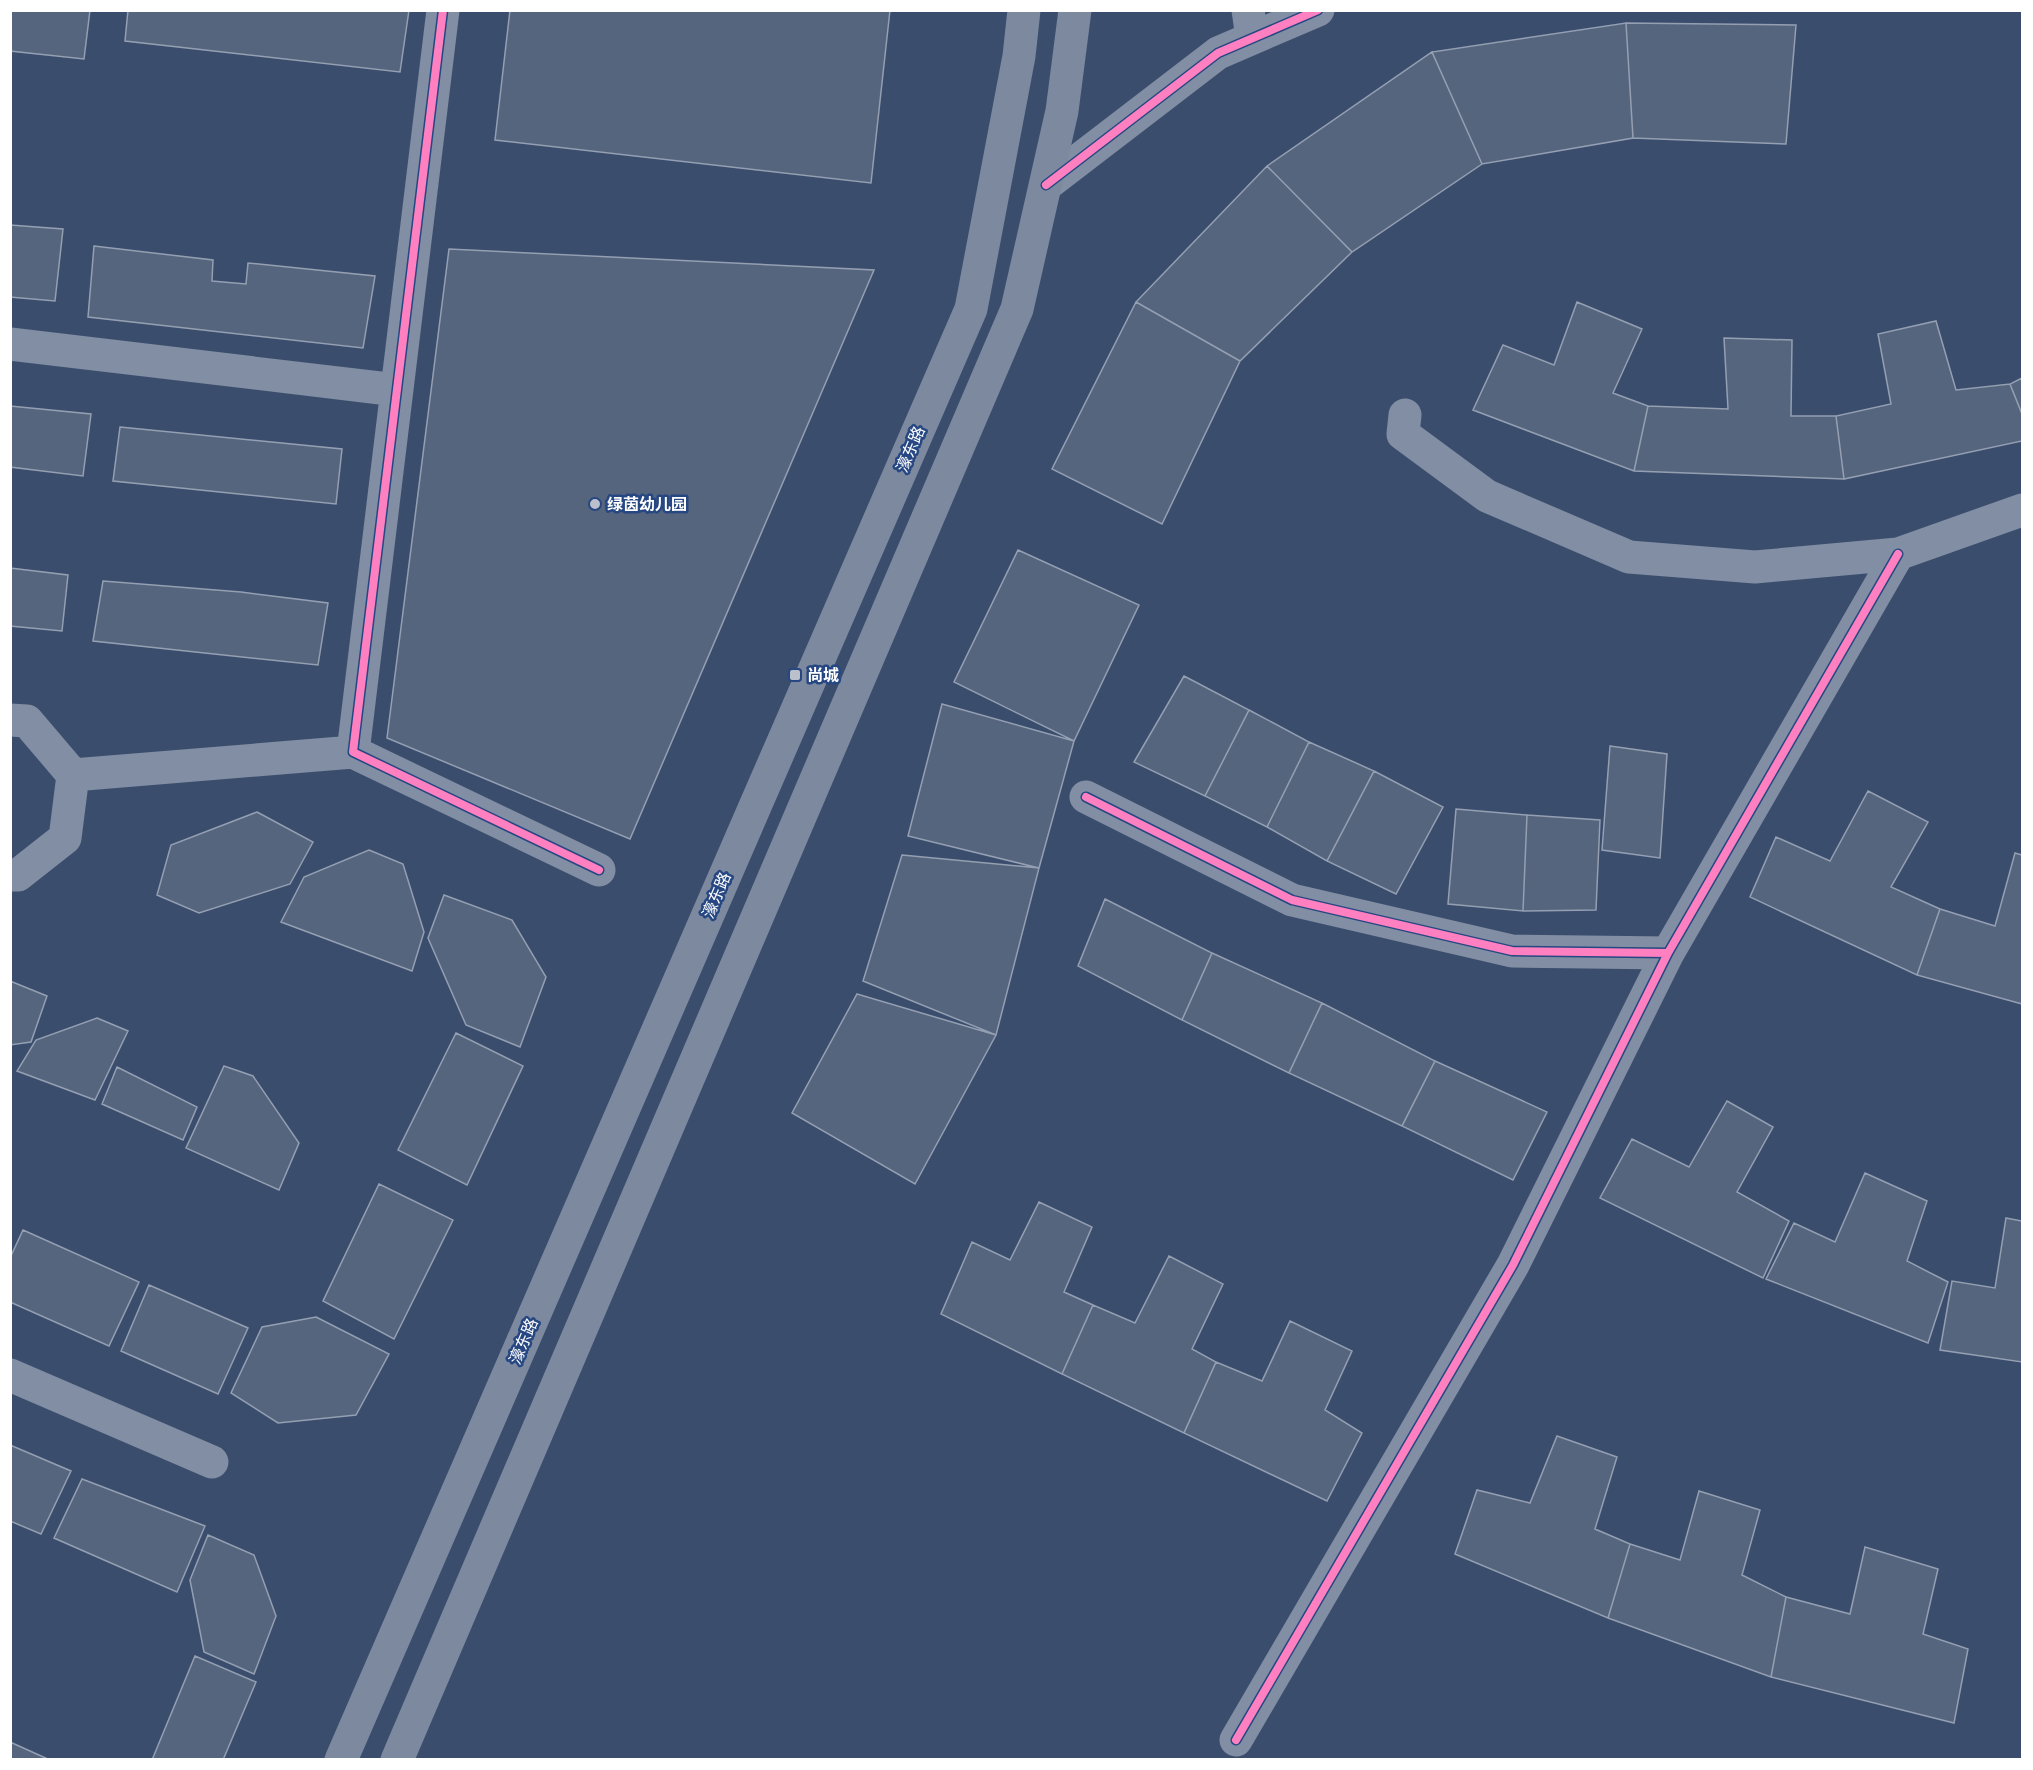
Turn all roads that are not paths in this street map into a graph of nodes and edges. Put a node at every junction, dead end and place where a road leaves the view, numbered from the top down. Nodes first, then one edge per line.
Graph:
1 (443, 10) edge
2 (1024, 10) edge
3 (1075, 10) edge
4 (1318, 10) edge
5 (1250, 24) edge
6 (1046, 185) junction
7 (10, 344) edge
8 (397, 390) junction
9 (1405, 415) dead end
10 (2022, 510) edge
11 (1898, 554) junction
12 (10, 720) edge
13 (353, 752) junction
14 (73, 775) junction
15 (1086, 797) dead end
16 (599, 870) dead end
17 (10, 875) edge
18 (1668, 953) junction
19 (10, 1375) edge
20 (212, 1462) dead end
21 (1236, 1740) dead end
22 (341, 1760) edge
23 (397, 1760) edge

1 - 8 street
2 - 22 main road, 濠东路
3 - 6 main road
4 - 5 street
5 - 6 street
6 - 23 main road
7 - 8 street
8 - 13 street
9 - 11 street
10 - 11 street
11 - 18 street
12 - 14 street
13 - 14 street
13 - 16 street
14 - 17 street
15 - 18 street
18 - 21 street
19 - 20 street

